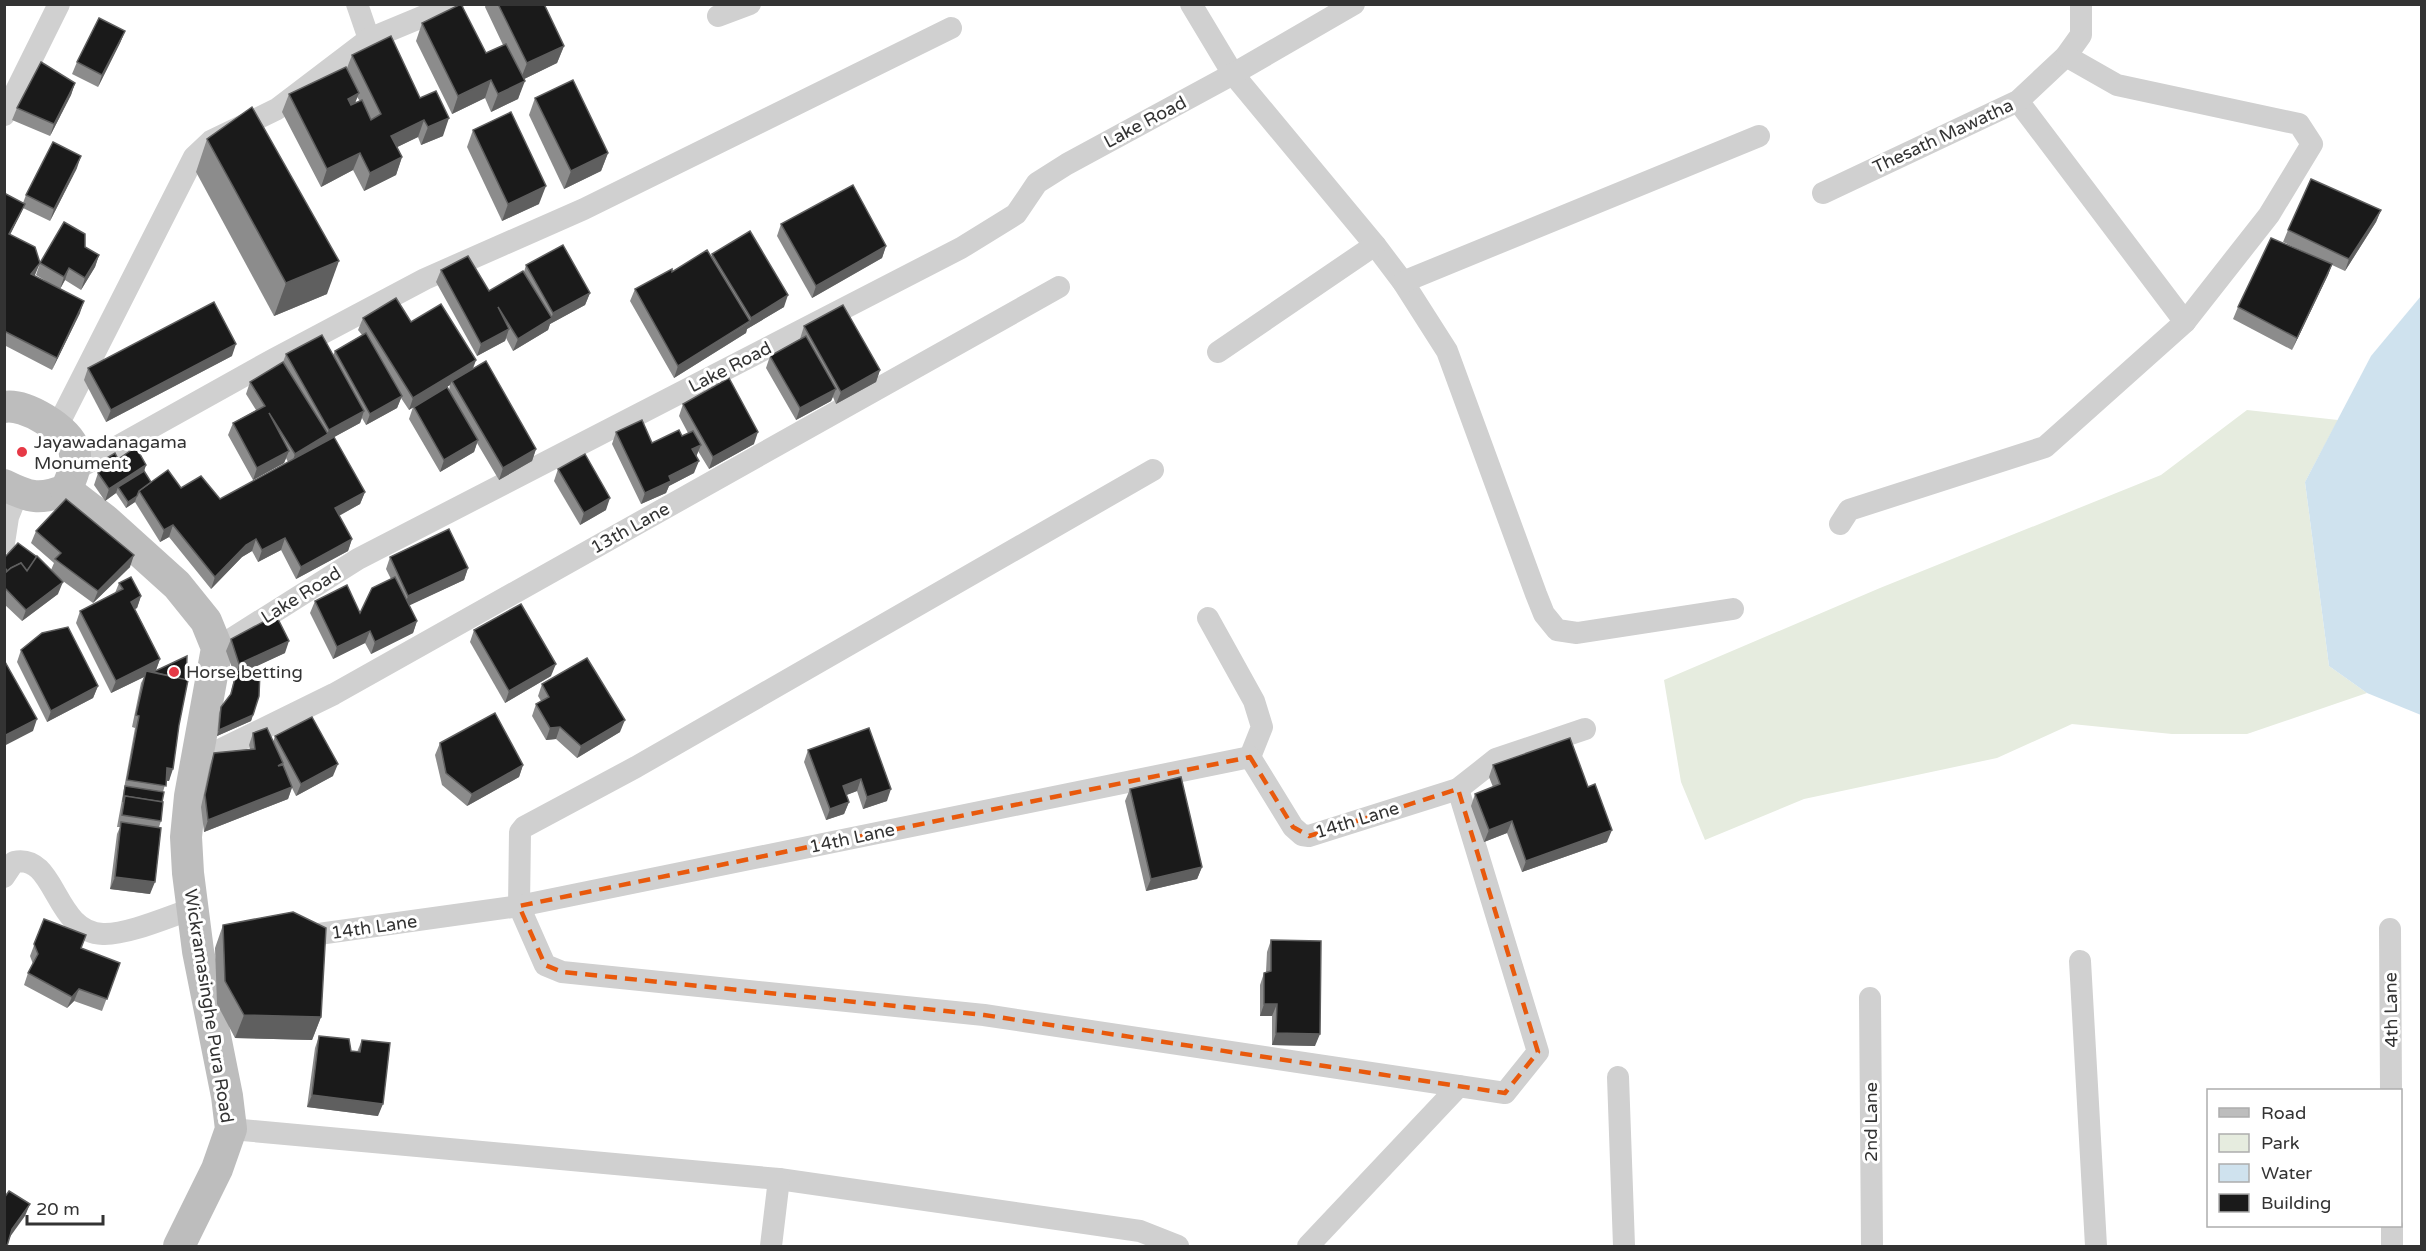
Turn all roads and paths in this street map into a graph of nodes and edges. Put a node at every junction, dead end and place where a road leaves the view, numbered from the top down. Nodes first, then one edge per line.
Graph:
1 (59, 4) edge
2 (357, 4) edge
3 (453, 4) edge
4 (750, 4) edge
5 (1191, 4) edge
6 (1354, 4) edge
7 (2081, 4) edge
8 (718, 16) dead end
9 (951, 28) dead end
10 (369, 39) junction
11 (2066, 56) junction
12 (1233, 74) junction
13 (2018, 101) junction
14 (4, 115) edge
15 (1760, 136) dead end
16 (1823, 193) dead end
17 (1375, 245) junction
18 (1403, 282) junction
19 (1059, 287) dead end
20 (2186, 321) junction
21 (1218, 352) dead end
22 (4, 407) edge
23 (57, 427) junction
24 (1153, 470) dead end
25 (71, 480) junction
26 (11, 489) edge
27 (1840, 524) dead end
28 (4, 543) edge
29 (1733, 609) dead end
30 (1208, 618) dead end
31 (217, 648) junction
32 (1586, 729) dead end
33 (1250, 757) junction
34 (197, 761) junction
35 (1458, 789) junction
36 (4, 877) edge
37 (519, 906) junction
38 (192, 909) junction
39 (2390, 930) dead end
40 (276, 940) edge
41 (2080, 961) dead end
42 (1870, 998) dead end
43 (1618, 1077) dead end
44 (1459, 1086) junction
45 (2391, 1089) edge
46 (231, 1129) junction
47 (779, 1179) junction
48 (2392, 1227) edge
49 (179, 1246) edge
50 (771, 1246) edge
51 (1178, 1246) edge
52 (1308, 1246) edge
53 (1624, 1246) edge
54 (1872, 1246) edge
55 (2096, 1246) edge
56 (2392, 1246) edge

1 - 14 street
2 - 10 street
3 - 10 street
4 - 8 street
5 - 12 street
6 - 12 street, Lake Road
7 - 11 street, Thesath Mawatha
9 - 25 street
10 - 23 street
11 - 13 street, Thesath Mawatha
11 - 20 street
12 - 17 street
12 - 31 street, Lake Road
13 - 16 street, Thesath Mawatha
13 - 20 street
15 - 18 street
17 - 18 street
17 - 21 street
18 - 29 street
19 - 34 street, 13th Lane
20 - 27 street
22 - 23 street
23 - 25 street
24 - 37 street
25 - 26 street
25 - 31 street
26 - 28 street
30 - 33 street
31 - 34 street, Wickramasinghe Pura Road
32 - 35 street
33 - 35 street, 14th Lane
33 - 37 street, 14th Lane
34 - 38 street, Wickramasinghe Pura Road
35 - 44 street
36 - 38 street
37 - 40 street, 14th Lane
37 - 44 street
38 - 46 street, Wickramasinghe Pura Road
39 - 45 street, 4th Lane
41 - 55 street
42 - 54 street, 2nd Lane
43 - 53 street
44 - 52 street
46 - 47 street
46 - 49 street, Wickramasinghe Pura Road
47 - 50 street
47 - 51 street
48 - 56 street

